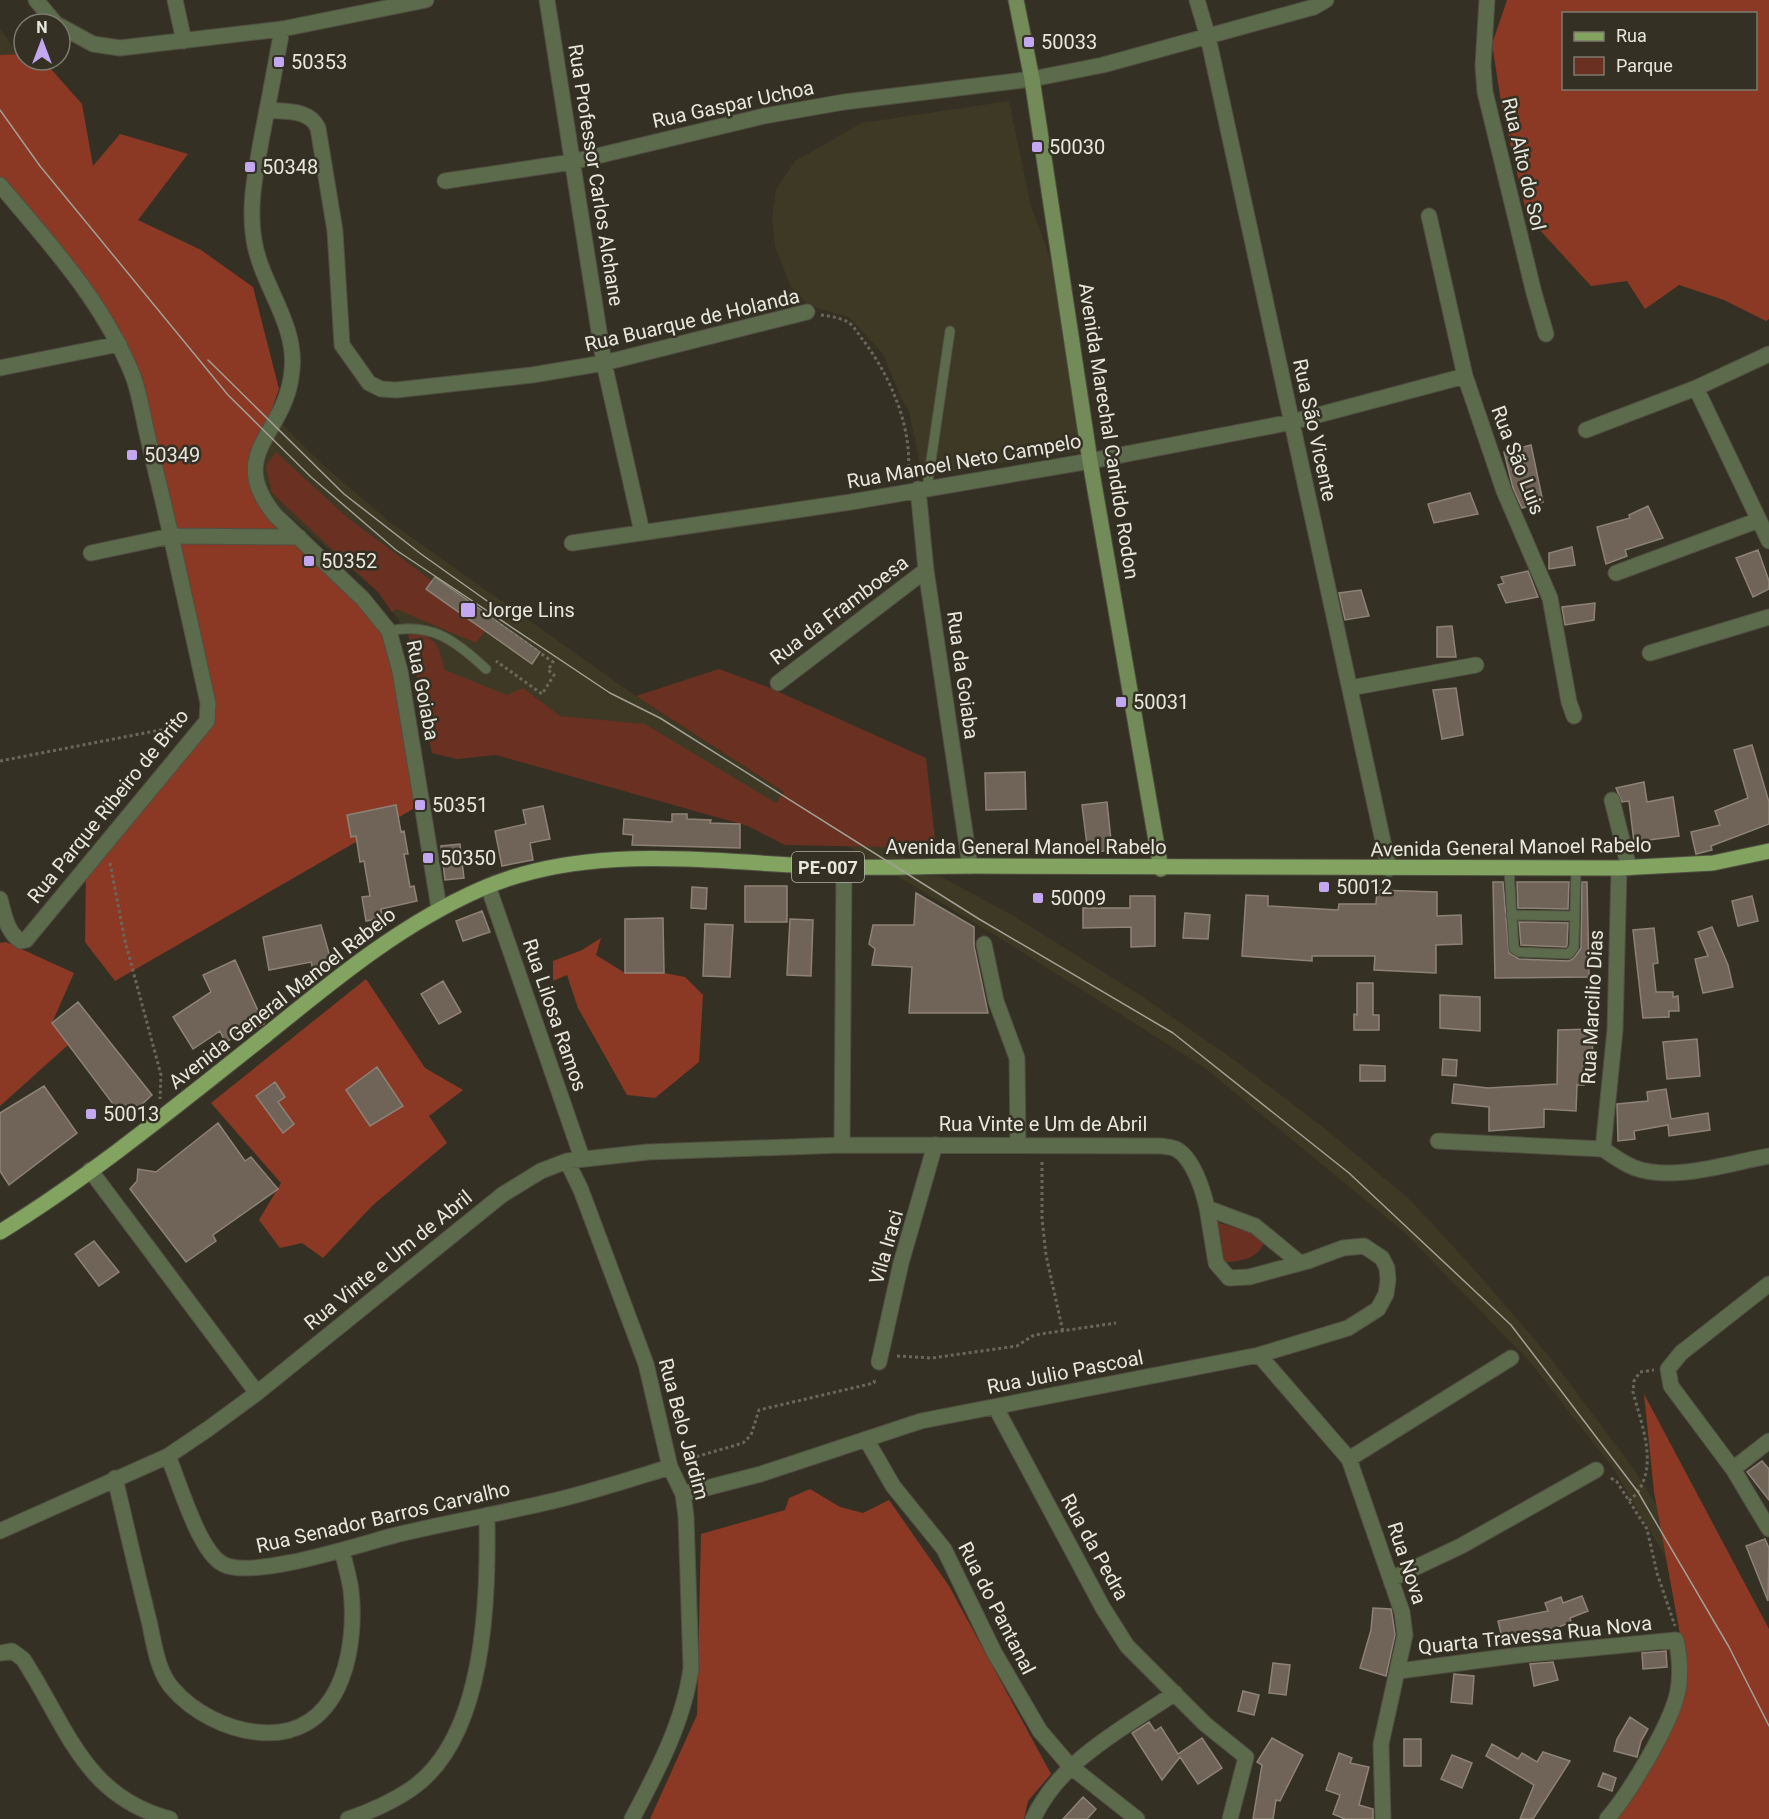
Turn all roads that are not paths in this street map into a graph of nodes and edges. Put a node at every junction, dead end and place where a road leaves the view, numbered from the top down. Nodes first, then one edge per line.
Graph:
1 (36, 0) edge
2 (175, 0) edge
3 (426, 0) edge
4 (547, 0) edge
5 (1016, 0) edge
6 (1197, 0) edge
7 (1326, 0) edge
8 (1487, 0) edge
9 (47, 12) edge
10 (282, 28) junction
11 (72, 33) edge
12 (1208, 36) junction
13 (184, 41) junction
14 (1032, 79) junction
15 (267, 110) junction
16 (572, 162) junction
17 (445, 181) dead end
18 (0, 185) edge
19 (1429, 216) dead end
20 (807, 312) road end
21 (950, 331) dead end
22 (1546, 334) dead end
23 (119, 344) junction
24 (1769, 354) edge
25 (604, 363) junction
26 (0, 368) edge
27 (1465, 376) junction
28 (1696, 388) junction
29 (1292, 422) junction
30 (1586, 430) dead end
31 (1090, 461) junction
32 (917, 490) junction
33 (1759, 520) junction
34 (642, 532) junction
35 (171, 536) junction
36 (299, 537) junction
37 (1769, 541) edge
38 (572, 543) dead end
39 (91, 553) dead end
40 (926, 570) junction
41 (1616, 573) dead end
42 (1769, 618) edge
43 (389, 631) junction
44 (1650, 653) dead end
45 (1476, 665) dead end
46 (486, 669) dead end
47 (777, 683) dead end
48 (1350, 688) junction
49 (1574, 716) dead end
50 (1612, 800) dead end
51 (1769, 851) edge
52 (970, 866) junction
53 (844, 867) junction
54 (1509, 868) junction
55 (1576, 868) junction
56 (1624, 868) junction
57 (1161, 869) junction
58 (1389, 869) junction
59 (488, 886) junction
60 (0, 899) edge
61 (439, 908) junction
62 (1511, 915) junction
63 (1575, 916) junction
64 (984, 944) dead end
65 (1438, 1141) dead end
66 (842, 1145) junction
67 (935, 1145) junction
68 (1018, 1145) junction
69 (1603, 1149) junction
70 (1769, 1156) edge
71 (575, 1160) junction
72 (90, 1170) junction
73 (1207, 1208) junction
74 (0, 1232) edge
75 (1364, 1246) joint
76 (1300, 1263) junction
77 (1769, 1284) edge
78 (1259, 1355) junction
79 (880, 1358) road end
80 (1511, 1358) dead end
81 (257, 1393) junction
82 (996, 1408) junction
83 (866, 1439) junction
84 (1769, 1441) edge
85 (168, 1456) junction
86 (1349, 1458) junction
87 (670, 1467) junction
88 (1733, 1469) junction
89 (1596, 1470) road end
90 (115, 1478) junction
91 (683, 1494) junction
92 (487, 1515) junction
93 (1769, 1529) edge
94 (0, 1531) edge
95 (342, 1550) junction
96 (1391, 1579) junction
97 (0, 1653) edge
98 (1399, 1671) junction
99 (1175, 1693) junction
100 (1070, 1766) junction
101 (170, 1819) edge
102 (348, 1819) edge
103 (632, 1819) edge
104 (1033, 1819) edge
105 (1137, 1819) edge
106 (1230, 1819) edge
107 (1383, 1819) edge
108 (1607, 1819) edge

1 - 9 street
2 - 13 street
3 - 10 street
4 - 16 street, Rua Professor Carlos Alchane
5 - 14 street, Avenida Marechal Candido Rodon
6 - 12 street, Rua São Vicente
7 - 12 street, Rua Gaspar Uchoa
8 - 22 street, Rua Alto do Sol
10 - 13 street
10 - 15 street
11 - 13 street
12 - 14 street, Rua Gaspar Uchoa
12 - 29 street, Rua São Vicente
14 - 16 street, Rua Gaspar Uchoa
14 - 31 street, Avenida Marechal Candido Rodon
15 - 25 street, Rua Buarque de Holanda
15 - 36 street, Rua Goiaba
16 - 17 street, Rua Gaspar Uchoa
16 - 25 street, Rua Professor Carlos Alchane
18 - 23 street, Rua Parque Ribeiro de Brito
19 - 27 street, Rua São Luis
20 - 25 street, Rua Buarque de Holanda
21 - 32 lane
23 - 26 street
23 - 35 street, Rua Parque Ribeiro de Brito
24 - 28 street
25 - 34 street, Rua Professor Carlos Alchane
27 - 29 street, Rua Manoel Neto Campelo
27 - 49 street, Rua São Luis
28 - 30 street
28 - 33 street
29 - 31 street, Rua Manoel Neto Campelo
29 - 48 street, Rua São Vicente
31 - 32 street, Rua Manoel Neto Campelo
31 - 57 street, Avenida Marechal Candido Rodon
32 - 34 street, Rua Manoel Neto Campelo
32 - 40 street, Rua da Goiaba
33 - 37 street
33 - 41 street
34 - 38 street, Rua Manoel Neto Campelo
35 - 36 street
35 - 39 street
35 - 60 street, Rua Parque Ribeiro de Brito
36 - 43 street, Rua Goiaba
40 - 47 street, Rua da Framboesa
40 - 52 street, Rua da Goiaba
42 - 44 street
43 - 46 lane
43 - 61 street, Rua Goiaba
45 - 48 street
48 - 58 street, Rua São Vicente
50 - 56 street
51 - 56 main road, Avenida General Manoel Rabelo / PE-007
52 - 53 main road, Avenida General Manoel Rabelo / PE-007
52 - 57 main road, Avenida General Manoel Rabelo / PE-007
53 - 59 main road, Avenida General Manoel Rabelo / PE-007
53 - 66 street
54 - 55 main road, Avenida General Manoel Rabelo / PE-007
54 - 58 main road, Avenida General Manoel Rabelo / PE-007
54 - 62 lane
55 - 56 main road, Avenida General Manoel Rabelo / PE-007
55 - 63 lane
56 - 69 street, Rua Marcilio Dias
57 - 58 main road, Avenida General Manoel Rabelo / PE-007
59 - 61 main road, Avenida General Manoel Rabelo / PE-007
59 - 71 street, Rua Lilosa Ramos
61 - 72 main road, Avenida General Manoel Rabelo / PE-007
62 - 63 lane
62 - 63 lane
64 - 68 street
65 - 69 street
66 - 67 street, Rua Vinte e Um de Abril
66 - 71 street, Rua Vinte e Um de Abril
67 - 68 street, Rua Vinte e Um de Abril
67 - 79 street, Vila Iraci
68 - 73 street, Rua Vinte e Um de Abril
69 - 70 street
71 - 81 street, Rua Vinte e Um de Abril
71 - 87 street, Rua Belo Jardim
72 - 74 main road, Avenida General Manoel Rabelo / PE-007
72 - 81 street
73 - 76 street
73 - 76 street, Rua Vinte e Um de Abril
75 - 76 street, Rua Vinte e Um de Abril
75 - 78 street, Rua Julio Pascoal
77 - 88 street
78 - 82 street, Rua Julio Pascoal
78 - 86 street, Rua Nova
80 - 86 street
81 - 85 street, Rua Vinte e Um de Abril
82 - 83 street, Rua Julio Pascoal
82 - 99 street, Rua da Pedra
83 - 91 street, Rua Julio Pascoal
83 - 100 street, Rua do Pantanal
84 - 88 street
85 - 90 street, Rua Vinte e Um de Abril
85 - 95 street, Rua Senador Barros Carvalho
86 - 96 street, Rua Nova
87 - 91 street, Rua Belo Jardim
87 - 92 street, Rua Senador Barros Carvalho
88 - 93 street
89 - 96 street
90 - 94 street, Rua Vinte e Um de Abril
90 - 95 street
91 - 103 street, Rua Belo Jardim
92 - 95 street, Rua Senador Barros Carvalho
92 - 102 street
96 - 98 street, Rua Nova
97 - 101 street
98 - 107 street, Rua Nova
98 - 108 street, Quarta Travessa Rua Nova
99 - 100 street
99 - 106 street, Rua da Pedra
100 - 104 street
100 - 105 street

